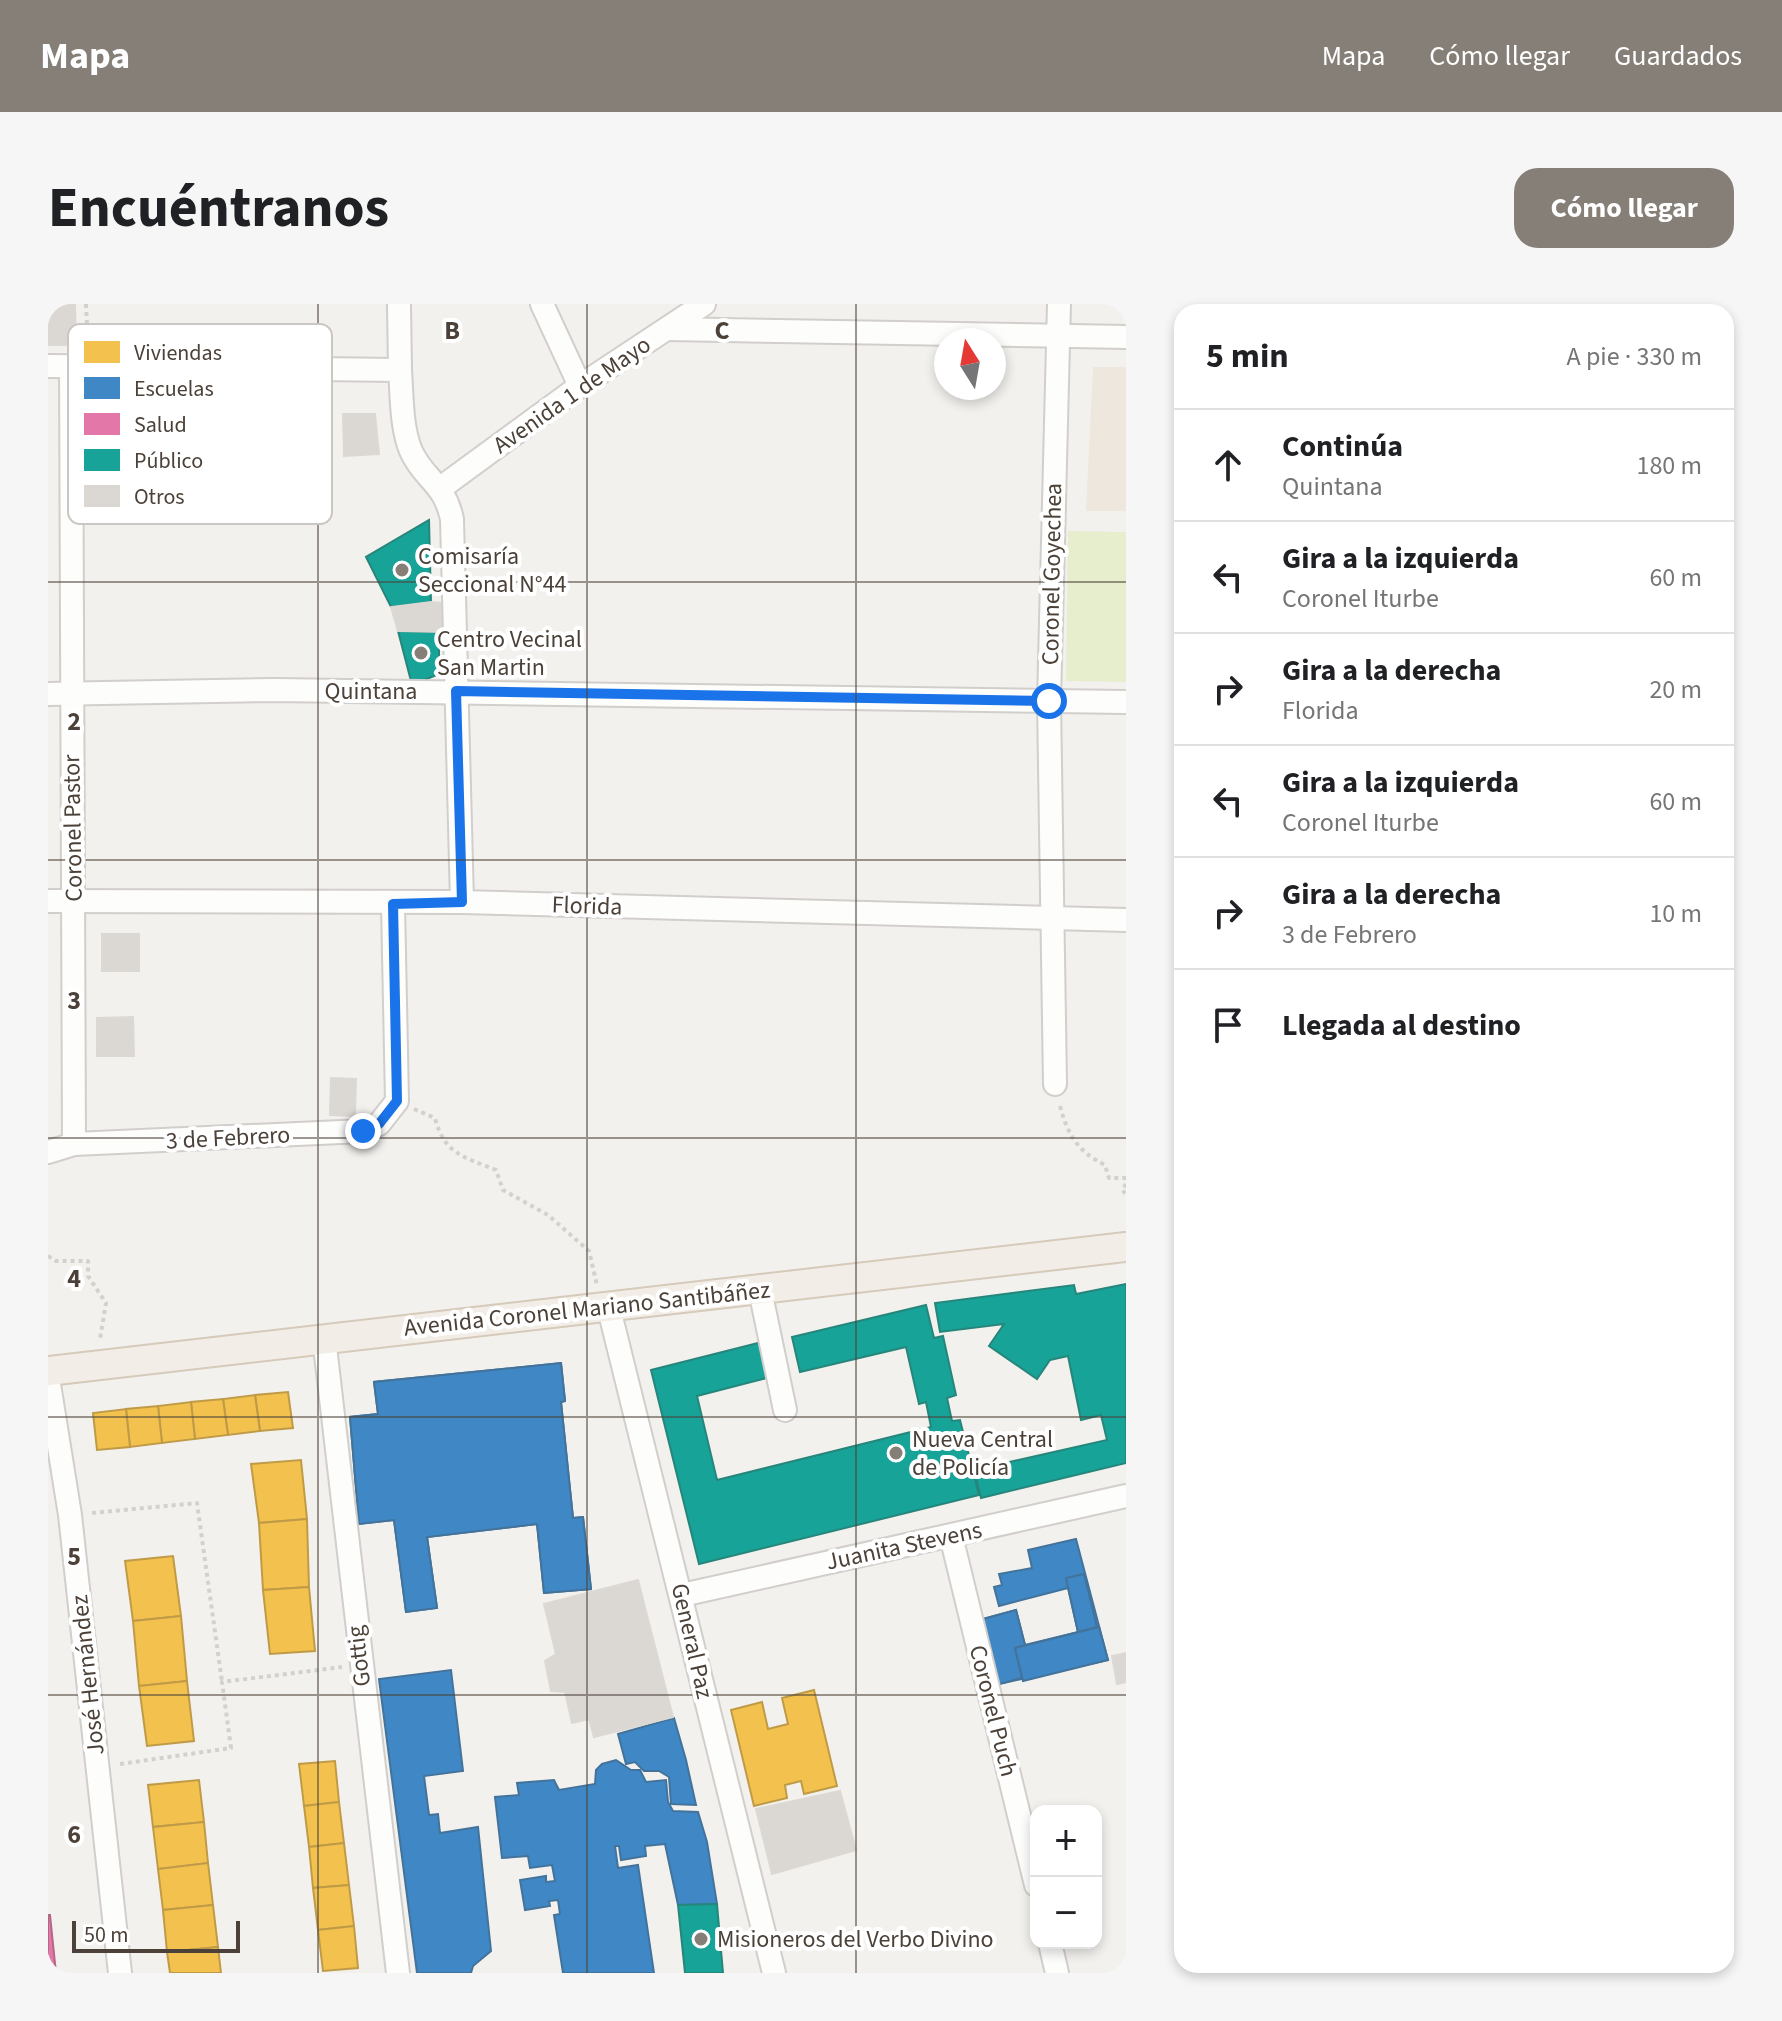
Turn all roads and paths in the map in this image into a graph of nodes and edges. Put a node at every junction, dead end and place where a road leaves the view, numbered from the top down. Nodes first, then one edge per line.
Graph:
1 (86, 304) edge
2 (399, 304) edge
3 (542, 304) edge
4 (704, 304) edge
5 (1059, 304) edge
6 (87, 324) edge
7 (667, 329) junction
8 (1058, 335) junction
9 (1126, 337) edge
10 (48, 366) edge
11 (68, 367) edge
12 (332, 369) edge
13 (400, 370) junction
14 (580, 386) junction
15 (442, 487) junction
16 (71, 524) edge
17 (456, 691) junction
18 (48, 694) edge
19 (71, 695) junction
20 (1049, 701) junction
21 (1126, 702) edge
22 (48, 901) edge
23 (74, 902) junction
24 (462, 902) junction
25 (393, 904) junction
26 (1051, 919) junction
27 (1126, 920) edge
28 (1055, 1084) joint
29 (435, 1118) dead end
30 (74, 1144) junction
31 (48, 1152) edge
32 (1126, 1181) edge
33 (1126, 1194) edge
34 (1126, 1247) edge
35 (48, 1256) edge
36 (593, 1278) dead end
37 (760, 1290) junction
38 (609, 1309) junction
39 (103, 1325) dead end
40 (324, 1338) junction
41 (48, 1371) edge
42 (48, 1378) edge
43 (785, 1410) dead end
44 (1126, 1496) edge
45 (70, 1515) junction
46 (951, 1536) junction
47 (682, 1595) junction
48 (360, 1665) junction
49 (222, 1682) junction
50 (98, 1767) junction
51 (1034, 1877) edge
52 (1051, 1949) edge
53 (120, 1973) edge
54 (398, 1973) edge
55 (774, 1973) edge
56 (1057, 1973) edge

1 - 6 path
2 - 13 street
3 - 14 street
4 - 7 street, Avenida 1 de Mayo
5 - 8 street, Coronel Goyechea
7 - 8 street
7 - 14 street, Avenida 1 de Mayo
8 - 9 street
8 - 20 street, Coronel Goyechea
10 - 11 street
12 - 13 street
13 - 15 street
14 - 15 street, Avenida 1 de Mayo
15 - 17 street
16 - 19 street, Coronel Pastor
17 - 19 street, Quintana
17 - 20 street, Quintana
17 - 24 street
18 - 19 street, Quintana
19 - 23 street, Coronel Pastor
20 - 21 street, Quintana
20 - 26 street, Coronel Goyechea
22 - 23 street, Florida
23 - 25 street, Florida
23 - 30 street, Coronel Pastor
24 - 25 street, Florida
24 - 26 street, Florida
25 - 30 street, 3 de Febrero
26 - 27 street, Florida
26 - 28 street, Coronel Goyechea
28 - 32 path
29 - 36 path
30 - 31 street, 3 de Febrero
32 - 33 path
34 - 37 main road, Avenida Coronel Mariano Santibáñez
35 - 39 path
37 - 38 main road, Avenida Coronel Mariano Santibáñez
37 - 43 street
38 - 40 main road, Avenida Coronel Mariano Santibáñez
38 - 47 street, General Paz
40 - 41 main road, Avenida Coronel Mariano Santibáñez
40 - 48 street, Gottig
42 - 45 street, José Hernández
44 - 46 street, Juanita Stevens
45 - 49 path
45 - 50 street, José Hernández
46 - 47 street, Juanita Stevens
46 - 51 street, Coronel Puch
47 - 55 street, General Paz
48 - 49 path
48 - 54 street, Gottig
49 - 50 path
50 - 53 street, José Hernández
52 - 56 street

